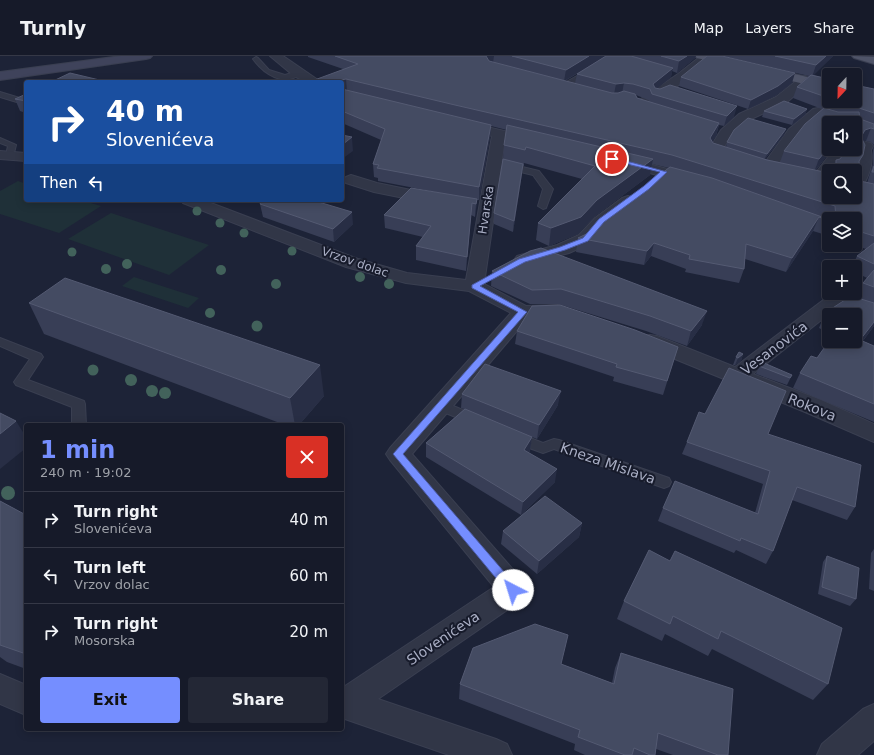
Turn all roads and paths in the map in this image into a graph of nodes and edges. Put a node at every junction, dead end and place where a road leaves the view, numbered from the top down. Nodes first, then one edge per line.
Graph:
1 (146, 56) edge
2 (276, 56) edge
3 (858, 56) edge
4 (256, 59) dead end
5 (701, 59) edge
6 (874, 61) edge
7 (598, 65) edge
8 (298, 73) junction
9 (0, 76) edge
10 (310, 80) edge
11 (805, 80) junction
12 (550, 82) edge
13 (822, 84) edge
14 (565, 86) junction
15 (667, 88) junction
16 (579, 90) edge
17 (680, 93) edge
18 (0, 94) edge
19 (782, 100) junction
20 (20, 101) edge
21 (641, 105) edge
22 (818, 112) junction
23 (742, 115) junction
24 (827, 116) edge
25 (446, 122) edge
26 (765, 123) edge
27 (711, 128) edge
28 (780, 128) edge
29 (794, 132) junction
30 (499, 133) junction
31 (726, 133) junction
32 (0, 140) edge
33 (550, 145) edge
34 (866, 146) edge
35 (5, 155) edge
36 (24, 157) edge
37 (612, 159) edge
38 (494, 163) junction
39 (757, 165) junction
40 (783, 171) edge
41 (664, 172) junction
42 (805, 176) edge
43 (350, 180) dead end
44 (822, 180) edge
45 (862, 180) edge
46 (707, 185) edge
47 (194, 202) edge
48 (450, 202) edge
49 (543, 206) dead end
50 (508, 268) edge
51 (481, 282) junction
52 (523, 312) junction
53 (874, 313) edge
54 (578, 316) edge
55 (632, 334) edge
56 (0, 342) edge
57 (737, 376) junction
58 (441, 406) junction
59 (79, 423) edge
60 (485, 424) edge
61 (507, 433) edge
62 (874, 434) edge
63 (664, 482) dead end
64 (0, 689) edge
65 (24, 699) edge
66 (344, 704) edge
67 (874, 720) edge
68 (496, 755) edge
69 (833, 755) edge

1 - 9 main road
2 - 8 street
3 - 6 main road
4 - 8 lane
5 - 11 main road
5 - 15 street
7 - 14 lane
8 - 10 street
11 - 13 main road
11 - 19 street
12 - 14 street
14 - 16 street
15 - 17 street
15 - 21 street
18 - 20 lane
19 - 22 street
19 - 23 street
22 - 24 street
22 - 29 street
23 - 26 street
23 - 31 street
25 - 30 street
27 - 31 street
28 - 29 street
29 - 39 street
30 - 33 street
30 - 38 street, Hvarska
31 - 39 street
32 - 35 lane
34 - 45 street
35 - 36 street
37 - 41 street
38 - 49 lane
38 - 51 street, Hvarska
39 - 40 street
41 - 46 street
41 - 50 street
42 - 44 street
43 - 48 street
47 - 51 street, Vrzov dolac
51 - 52 street, Vrzov dolac
52 - 54 street
52 - 58 street, Slovenićeva
53 - 57 street, Vesanovića
55 - 57 street, Rokova
56 - 59 lane
57 - 62 street, Rokova
58 - 60 lane
58 - 66 street, Slovenićeva
61 - 63 lane, Kneza Mislava
64 - 65 street
66 - 68 street
67 - 69 street

